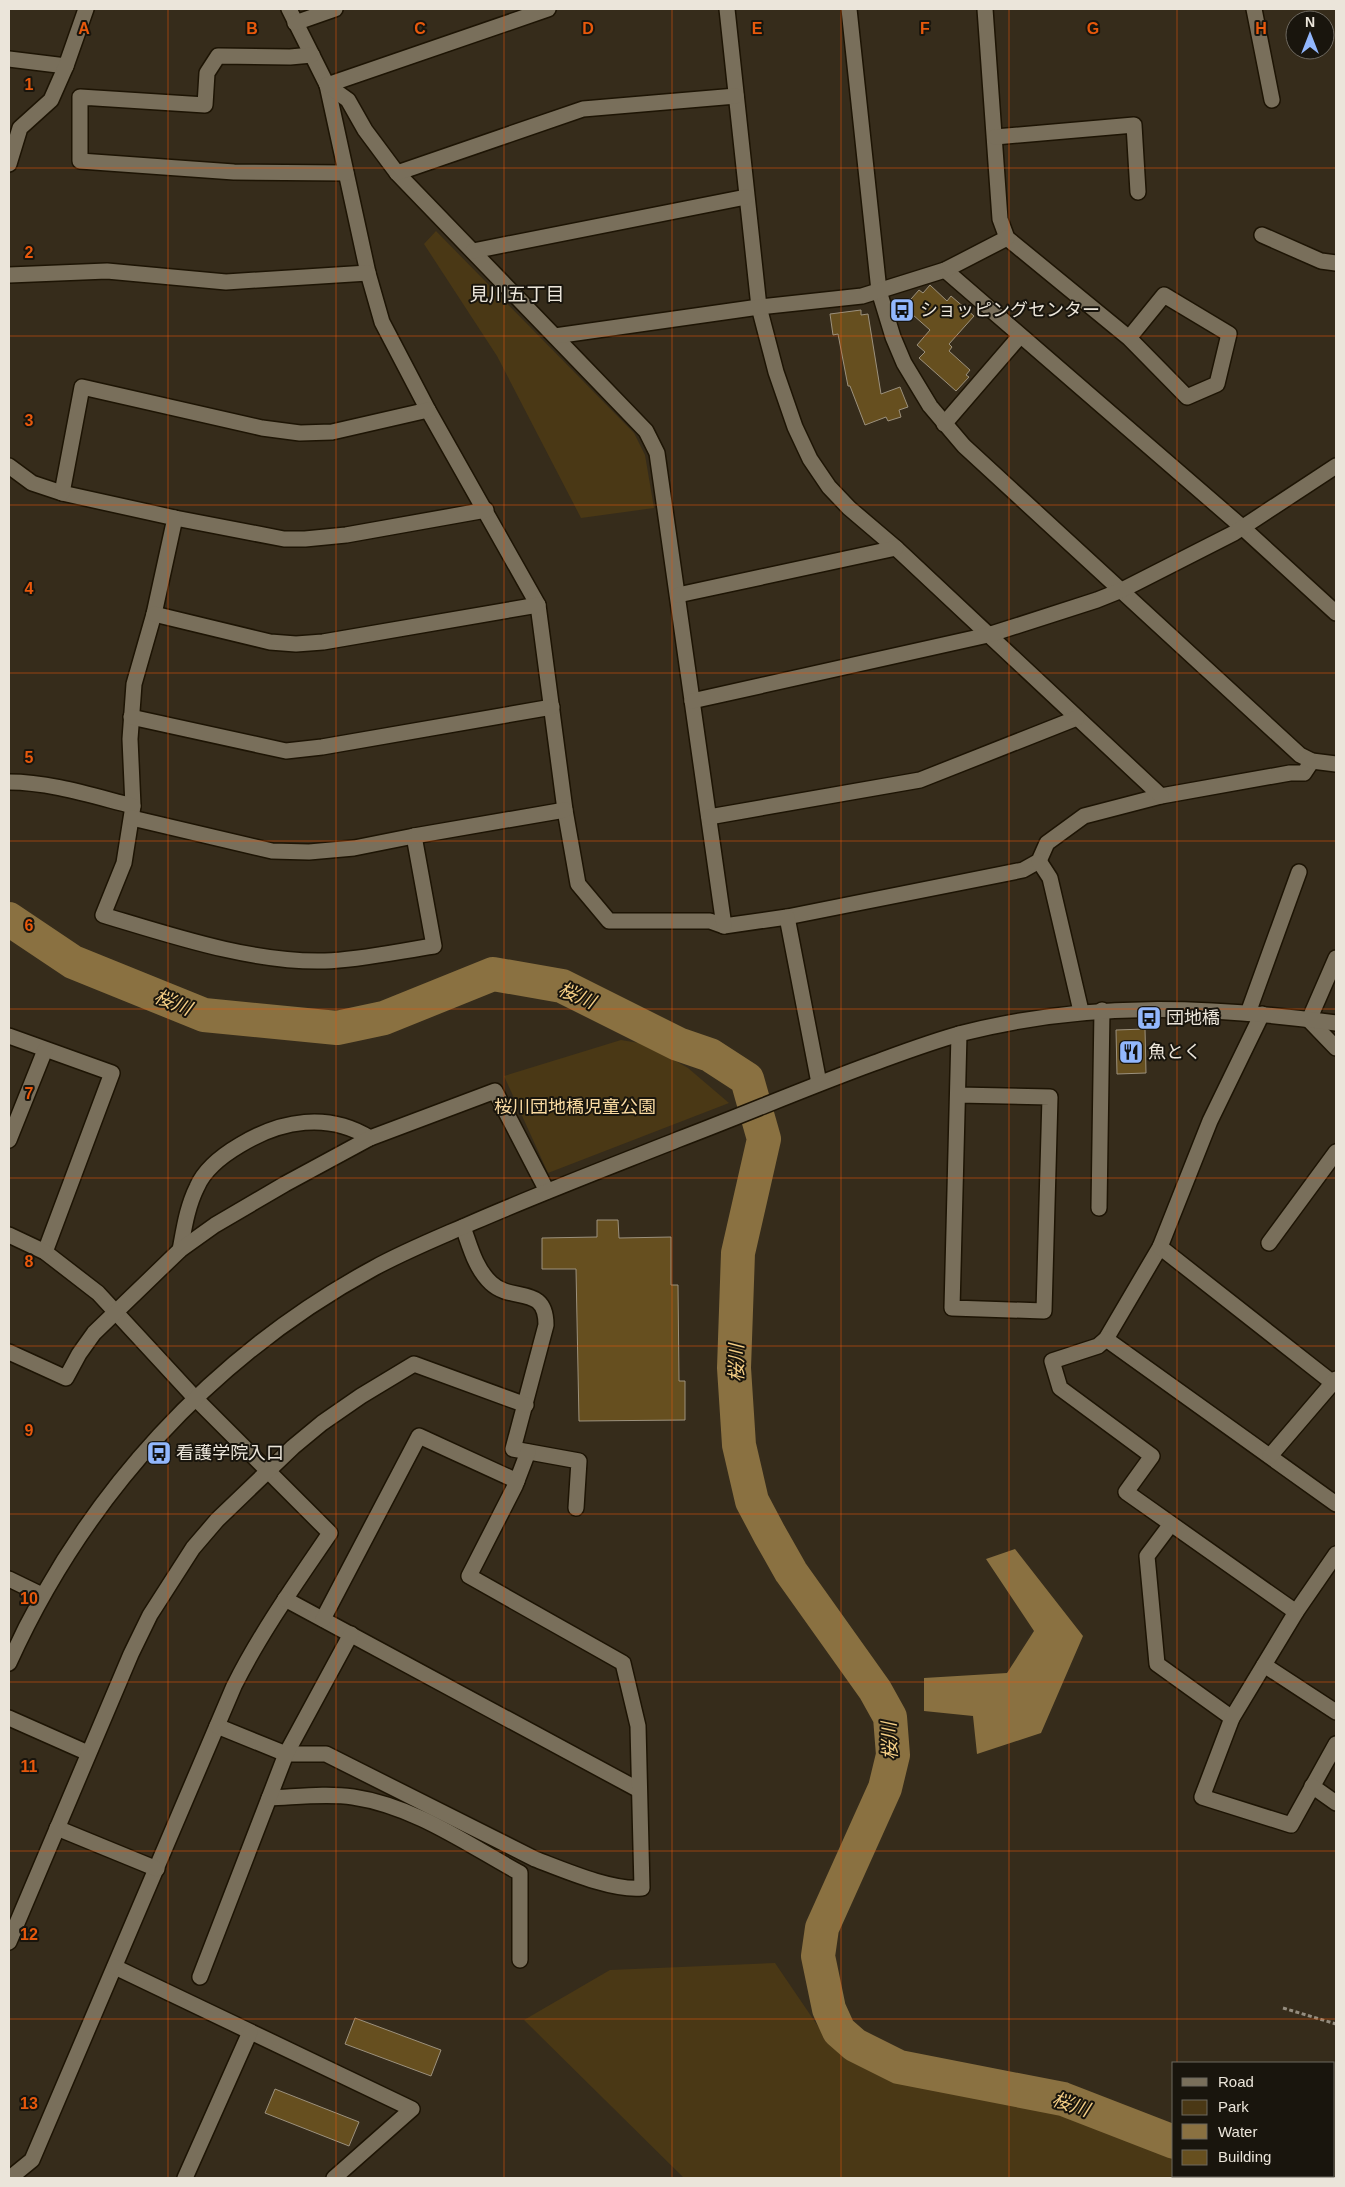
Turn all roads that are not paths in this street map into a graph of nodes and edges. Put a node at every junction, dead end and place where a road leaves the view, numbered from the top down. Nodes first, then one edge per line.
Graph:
1 (86, 9) edge
2 (289, 9) edge
3 (335, 9) edge
4 (548, 9) edge
5 (727, 9) edge
6 (849, 9) edge
7 (985, 9) edge
8 (1254, 9) edge
9 (296, 23) junction
10 (312, 55) junction
11 (9, 59) edge
12 (66, 66) junction
13 (326, 85) junction
14 (736, 96) junction
15 (1272, 100) dead end
16 (995, 137) junction
17 (9, 164) edge
18 (346, 173) junction
19 (397, 174) junction
20 (1138, 192) dead end
21 (746, 197) junction
22 (1262, 236) dead end
23 (1007, 238) junction
24 (473, 251) junction
25 (1336, 263) edge
26 (945, 270) junction
27 (368, 273) junction
28 (9, 275) edge
29 (878, 291) junction
30 (759, 306) junction
31 (555, 336) junction
32 (1020, 336) junction
33 (1129, 338) junction
34 (428, 410) junction
35 (944, 424) junction
36 (9, 466) edge
37 (1336, 466) edge
38 (62, 492) junction
39 (486, 510) junction
40 (175, 518) junction
41 (1242, 527) junction
42 (896, 548) junction
43 (1122, 590) junction
44 (678, 595) junction
45 (1330, 597) edge
46 (538, 605) junction
47 (1336, 613) edge
48 (154, 614) junction
49 (988, 635) junction
50 (692, 701) junction
51 (552, 708) junction
52 (131, 717) junction
53 (1077, 718) junction
54 (1312, 761) junction
55 (1336, 764) edge
56 (9, 782) edge
57 (1161, 796) junction
58 (565, 810) junction
59 (132, 812) junction
60 (708, 817) junction
61 (414, 836) junction
62 (1039, 861) junction
63 (1299, 872) dead end
64 (787, 917) junction
65 (724, 926) junction
66 (1336, 958) edge
67 (1102, 1010) junction
68 (1081, 1011) junction
69 (1255, 1014) junction
70 (1309, 1020) junction
71 (1336, 1023) edge
72 (959, 1034) junction
73 (9, 1036) edge
74 (1336, 1048) edge
75 (45, 1050) junction
76 (819, 1084) junction
77 (958, 1095) junction
78 (370, 1138) junction
79 (9, 1140) edge
80 (1336, 1152) edge
81 (547, 1191) junction
82 (1099, 1208) dead end
83 (464, 1227) junction
84 (9, 1235) edge
85 (1269, 1243) dead end
86 (1160, 1247) junction
87 (180, 1250) junction
88 (45, 1252) junction
89 (115, 1312) junction
90 (1106, 1339) junction
91 (9, 1352) edge
92 (1334, 1381) edge
93 (195, 1398) junction
94 (526, 1405) junction
95 (528, 1452) junction
96 (1270, 1456) junction
97 (267, 1470) junction
98 (517, 1481) junction
99 (1336, 1504) edge
100 (576, 1508) dead end
101 (1171, 1524) junction
102 (1336, 1554) edge
103 (1332, 1571) edge
104 (9, 1579) edge
105 (42, 1596) junction
106 (285, 1599) junction
107 (1296, 1612) junction
108 (323, 1619) junction
109 (352, 1634) junction
110 (9, 1663) edge
111 (1264, 1665) junction
112 (1336, 1712) edge
113 (9, 1718) edge
114 (1232, 1718) junction
115 (217, 1726) junction
116 (1336, 1744) edge
117 (88, 1753) junction
118 (286, 1754) junction
119 (1312, 1786) junction
120 (639, 1790) junction
121 (269, 1798) junction
122 (1336, 1803) edge
123 (57, 1828) junction
124 (157, 1869) junction
125 (9, 1942) edge
126 (520, 1960) dead end
127 (115, 1967) junction
128 (200, 1976) dead end
129 (250, 2032) junction
130 (10, 2178) edge
131 (185, 2178) edge
132 (334, 2178) edge

1 - 12 street
2 - 9 street
3 - 9 street
4 - 13 street
5 - 14 street
6 - 29 street
7 - 16 street
8 - 15 street
9 - 10 street
10 - 13 street
10 - 18 street
11 - 12 street
12 - 17 street
13 - 18 street
13 - 19 street
14 - 19 street
14 - 21 street
16 - 20 street
16 - 23 street
18 - 27 street
19 - 24 street
21 - 24 street
21 - 30 street
22 - 25 street
23 - 26 street
23 - 33 street
24 - 31 street
26 - 29 street
26 - 32 street
27 - 28 street
27 - 34 street
29 - 30 street
29 - 35 street
30 - 31 street
30 - 42 street
31 - 44 street
32 - 35 street
32 - 41 street
33 - 33 street
34 - 38 street
34 - 39 street
35 - 43 street
36 - 38 street
37 - 41 street
38 - 40 street
39 - 40 street
39 - 46 street
40 - 48 street
41 - 43 street
41 - 45 street
42 - 44 street
42 - 49 street
43 - 49 street
43 - 54 street
44 - 50 street
45 - 47 street
46 - 48 street
46 - 51 street
48 - 52 street
49 - 50 street
49 - 53 street
50 - 60 street
51 - 52 street
51 - 58 street
52 - 59 street
53 - 57 street
53 - 60 street
54 - 55 street
54 - 57 street
56 - 59 street
57 - 62 street
58 - 61 street
58 - 65 street
59 - 61 street
59 - 61 street
60 - 65 street
62 - 64 street
62 - 68 street
63 - 69 street
64 - 65 street
64 - 76 street
66 - 70 street
67 - 68 street
67 - 69 street
67 - 82 street
68 - 72 street
69 - 70 street
69 - 86 street
70 - 71 street
70 - 74 street
72 - 76 street
72 - 77 street
73 - 75 street
75 - 79 street
75 - 88 street
76 - 81 street
77 - 77 street
78 - 81 street
78 - 87 street
78 - 87 street
80 - 85 street
81 - 83 street
83 - 93 street
83 - 94 street
84 - 88 street
86 - 90 street
86 - 92 street
87 - 89 street
88 - 89 street
89 - 91 street
89 - 93 street
90 - 96 street
90 - 101 street
92 - 96 street
93 - 97 street
93 - 105 street
94 - 95 street
94 - 97 street
95 - 98 street
95 - 100 street
96 - 99 street
97 - 106 street
97 - 117 street
98 - 108 street
98 - 120 street
101 - 107 street
101 - 114 street
102 - 103 street
103 - 107 street
104 - 105 street
105 - 110 street
106 - 108 street
106 - 115 street
107 - 111 street
108 - 109 street
109 - 118 street
109 - 120 street
111 - 112 street
111 - 114 street
113 - 117 street
114 - 119 street
115 - 118 street
115 - 124 street
116 - 119 street
117 - 123 street
118 - 120 street
118 - 121 street
119 - 122 street
121 - 126 street
121 - 128 street
123 - 124 street
123 - 125 street
124 - 127 street
127 - 129 street
127 - 130 street
129 - 131 street
129 - 132 street

